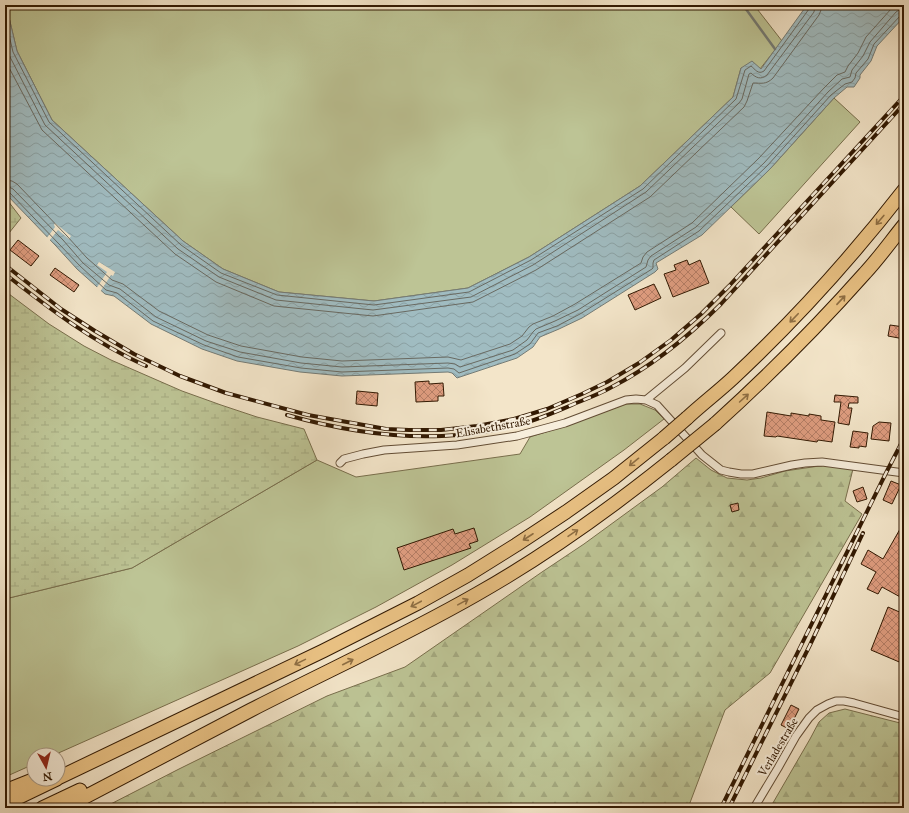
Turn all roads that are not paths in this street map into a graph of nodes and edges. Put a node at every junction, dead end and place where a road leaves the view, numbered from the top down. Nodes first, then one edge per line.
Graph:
1 (904, 190) edge
2 (904, 226) edge
3 (721, 333) dead end
4 (646, 400) junction
5 (340, 463) dead end
6 (904, 474) edge
7 (250, 710) junction
8 (904, 717) edge
9 (129, 744) junction
10 (66, 767) edge
11 (66, 775) edge
12 (26, 783) edge
13 (40, 787) edge
14 (5, 791) edge
15 (5, 804) edge
16 (42, 808) edge
17 (64, 808) edge
18 (754, 808) edge

1 -> 9 highway, bridge
7 -> 2 highway, bridge
3 - 4 street
4 - 5 street, Elisabethstraße
4 - 6 street
7 - 16 highway
7 - 17 highway
8 - 18 street, Verladestraße
9 - 10 highway
9 - 11 highway
12 - 14 highway
13 - 15 highway

